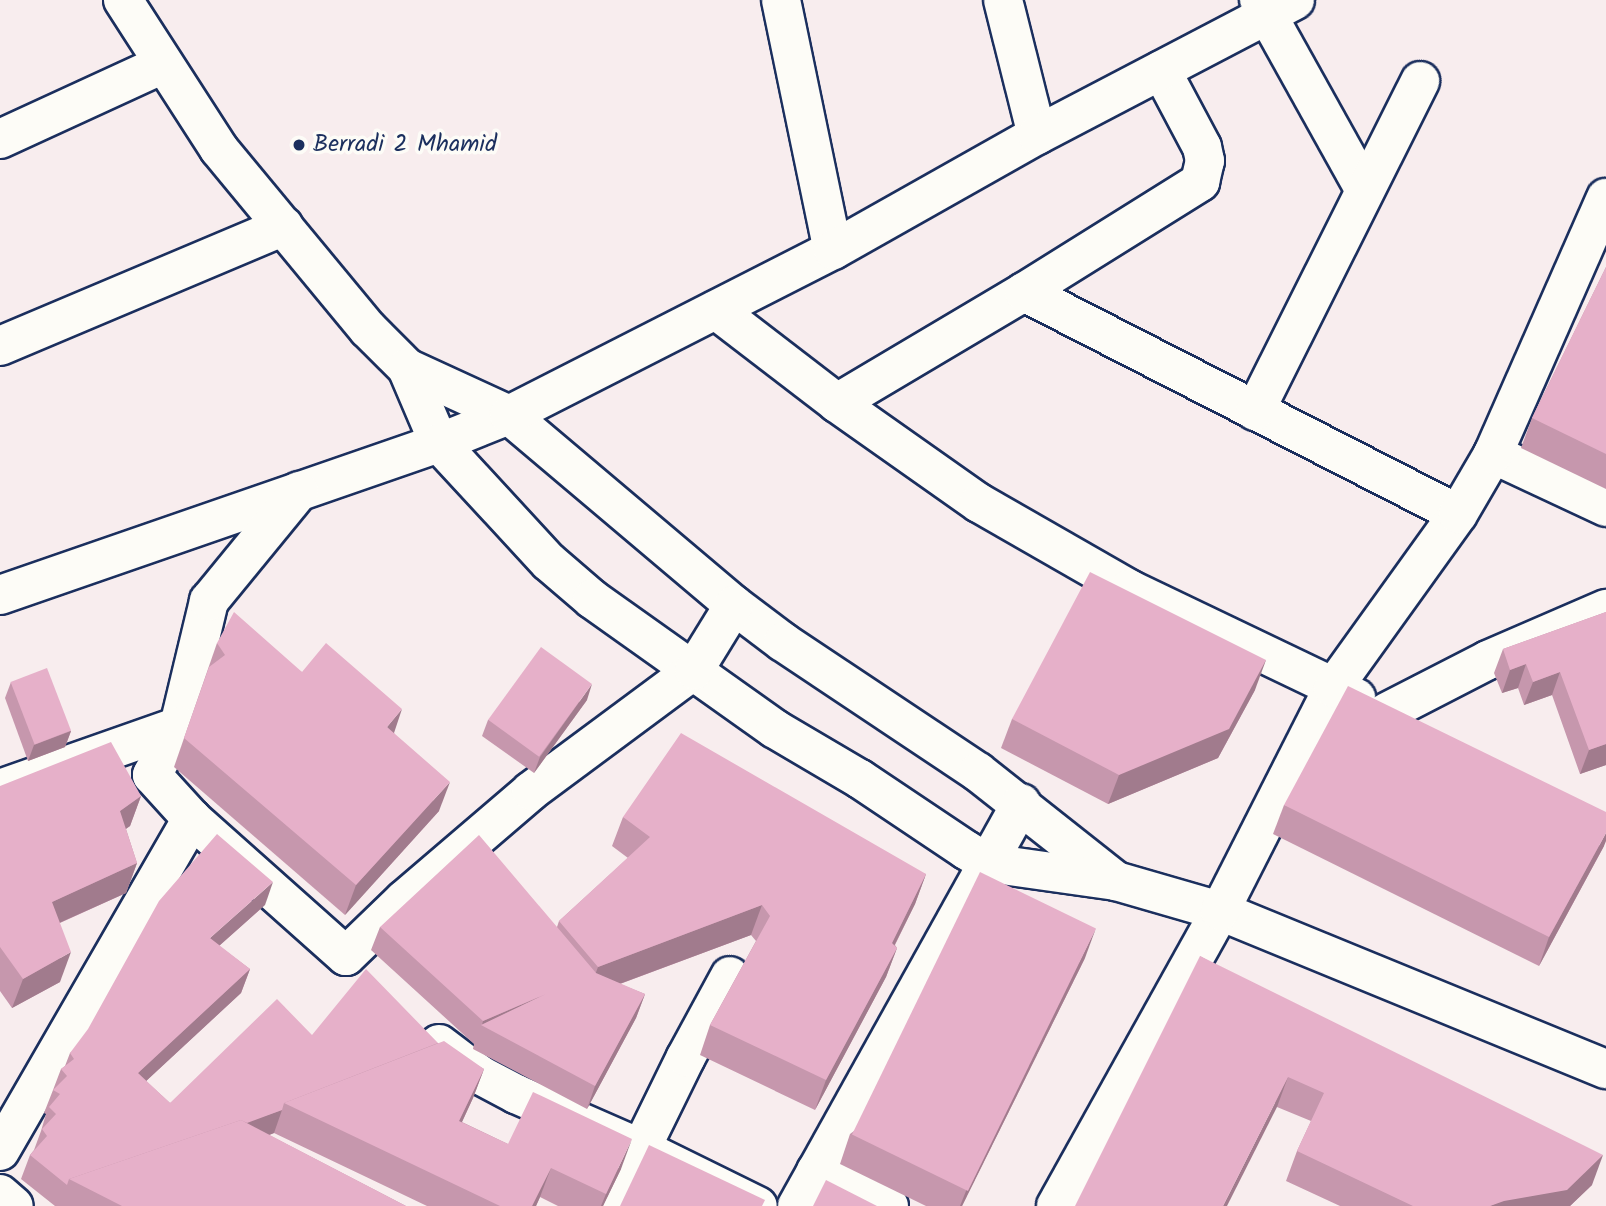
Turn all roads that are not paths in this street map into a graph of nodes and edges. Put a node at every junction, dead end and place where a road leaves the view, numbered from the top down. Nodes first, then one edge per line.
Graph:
1 (123, 0) edge
2 (781, 0) edge
3 (1003, 0) edge
4 (1274, 5) edge
5 (163, 64) junction
6 (1161, 70) junction
7 (1420, 81) dead end
8 (1037, 135) junction
9 (0, 139) edge
10 (1364, 189) junction
11 (1606, 198) edge
12 (284, 226) junction
13 (833, 250) junction
14 (1024, 292) junction
15 (716, 310) junction
16 (0, 346) edge
17 (407, 368) junction
18 (837, 403) junction
19 (1255, 411) junction
20 (509, 415) junction
21 (439, 443) junction
22 (1493, 454) junction
23 (299, 491) junction
24 (1606, 507) edge
25 (1458, 514) junction
26 (0, 594) edge
27 (734, 605) junction
28 (1606, 609) edge
29 (694, 670) junction
30 (1333, 688) junction
31 (1387, 712) junction
32 (179, 726) junction
33 (1423, 729) edge
34 (0, 789) edge
35 (1021, 803) junction
36 (192, 819) junction
37 (988, 863) junction
38 (1116, 881) junction
39 (1220, 911) junction
40 (346, 956) junction
41 (730, 976) dead end
42 (376, 985) edge
43 (417, 1023) edge
44 (1606, 1069) edge
45 (642, 1149) junction
46 (0, 1151) edge
47 (816, 1171) junction
48 (0, 1194) edge
49 (14, 1206) edge
50 (613, 1206) edge
51 (758, 1206) edge
52 (797, 1206) edge
53 (889, 1206) edge
54 (1056, 1206) edge

1 - 5 street
2 - 13 street
3 - 8 street
4 - 6 street
4 - 10 street
5 - 9 street
5 - 12 street
6 - 8 street
6 - 14 street
7 - 10 street
8 - 13 street
10 - 19 street
11 - 22 street
12 - 16 street
12 - 17 street
13 - 15 street
14 - 18 street
14 - 19 street
15 - 18 street
15 - 20 street
17 - 20 street
17 - 21 street
18 - 30 street
19 - 25 street
20 - 21 street
20 - 27 street
21 - 23 street
21 - 29 street
22 - 24 street
22 - 25 street
23 - 26 street
23 - 32 street
25 - 30 street
27 - 29 street
27 - 35 street
28 - 31 street
29 - 37 street
29 - 40 street
30 - 31 street
30 - 39 street
31 - 33 street
32 - 34 street
32 - 36 street
35 - 37 street
35 - 38 street
36 - 40 street
36 - 46 street
37 - 38 street
37 - 47 street
38 - 39 street
39 - 44 street
39 - 54 street
40 - 42 street
41 - 45 street
43 - 45 street
45 - 50 street
45 - 51 street
47 - 52 street
47 - 53 street
48 - 49 street

